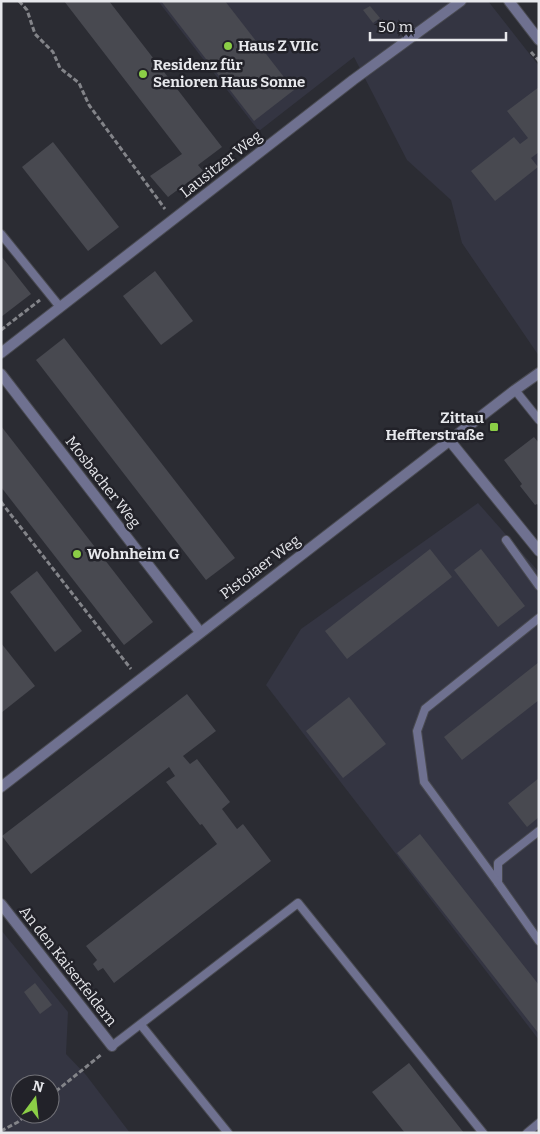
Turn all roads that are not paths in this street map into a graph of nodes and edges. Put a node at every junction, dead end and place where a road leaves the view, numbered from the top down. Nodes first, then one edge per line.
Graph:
1 (461, 1) edge
2 (509, 1) edge
3 (539, 40) edge
4 (1, 234) edge
5 (60, 307) junction
6 (1, 353) edge
7 (539, 373) edge
8 (1, 374) edge
9 (515, 390) junction
10 (539, 420) edge
11 (450, 441) junction
12 (506, 540) dead end
13 (539, 551) edge
14 (539, 586) edge
15 (539, 618) edge
16 (200, 632) junction
17 (1, 787) edge
18 (539, 831) edge
19 (498, 884) junction
20 (1, 904) edge
21 (539, 941) edge
22 (141, 1025) junction
23 (112, 1046) joint
24 (539, 1123) edge
25 (228, 1133) edge
26 (484, 1133) edge
27 (527, 1133) edge

1 - 5 street, Lausitzer Weg
2 - 3 street
4 - 5 lane
5 - 6 street, Lausitzer Weg
7 - 9 street, Pistoiaer Weg
8 - 16 street, Mosbacher Weg
9 - 10 lane
9 - 11 street, Pistoiaer Weg
11 - 13 street
11 - 16 street, Pistoiaer Weg
12 - 14 lane
15 - 19 lane
16 - 17 street, Pistoiaer Weg
18 - 19 lane
19 - 21 lane
20 - 23 street, An den Kaiserfeldern
22 - 23 lane
22 - 25 lane
22 - 26 lane
24 - 27 lane

